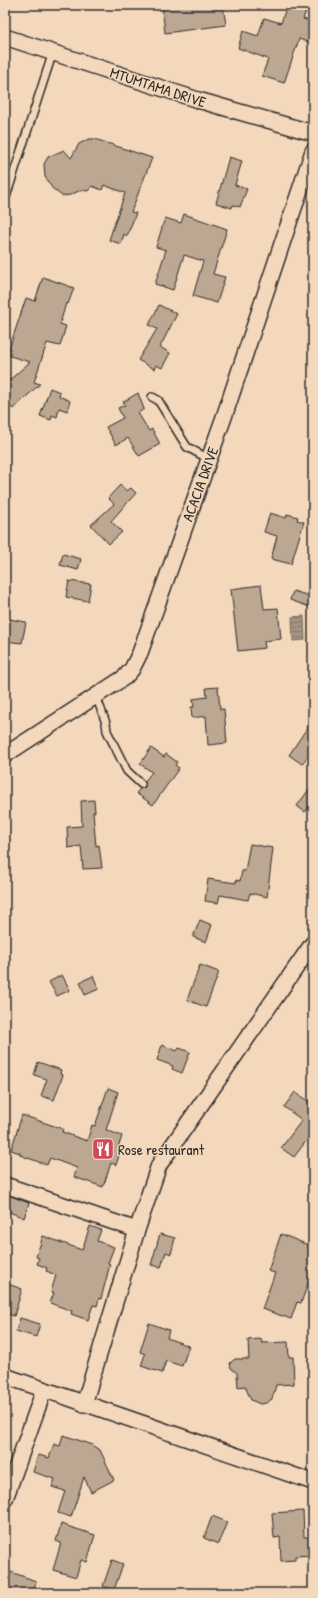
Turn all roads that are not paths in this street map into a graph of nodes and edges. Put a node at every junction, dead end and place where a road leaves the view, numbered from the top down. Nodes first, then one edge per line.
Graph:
1 (5, 37) edge
2 (53, 52) junction
3 (313, 133) edge
4 (313, 151) edge
5 (5, 200) edge
6 (152, 397) dead end
7 (209, 459) junction
8 (96, 696) junction
9 (5, 755) edge
10 (141, 784) dead end
11 (313, 944) edge
12 (5, 1185) edge
13 (137, 1230) junction
14 (5, 1376) edge
15 (44, 1390) junction
16 (84, 1404) junction
17 (313, 1482) edge
18 (5, 1499) edge

1 - 2 street, MTUMTAMA DRIVE
2 - 3 street, MTUMTAMA DRIVE
2 - 5 lane
4 - 7 street, ACACIA DRIVE
6 - 7 lane
7 - 8 street, ACACIA DRIVE
8 - 9 street, ACACIA DRIVE
8 - 10 lane
11 - 13 street
12 - 13 street
13 - 16 street
14 - 15 street
15 - 16 street
15 - 18 street
16 - 17 street

